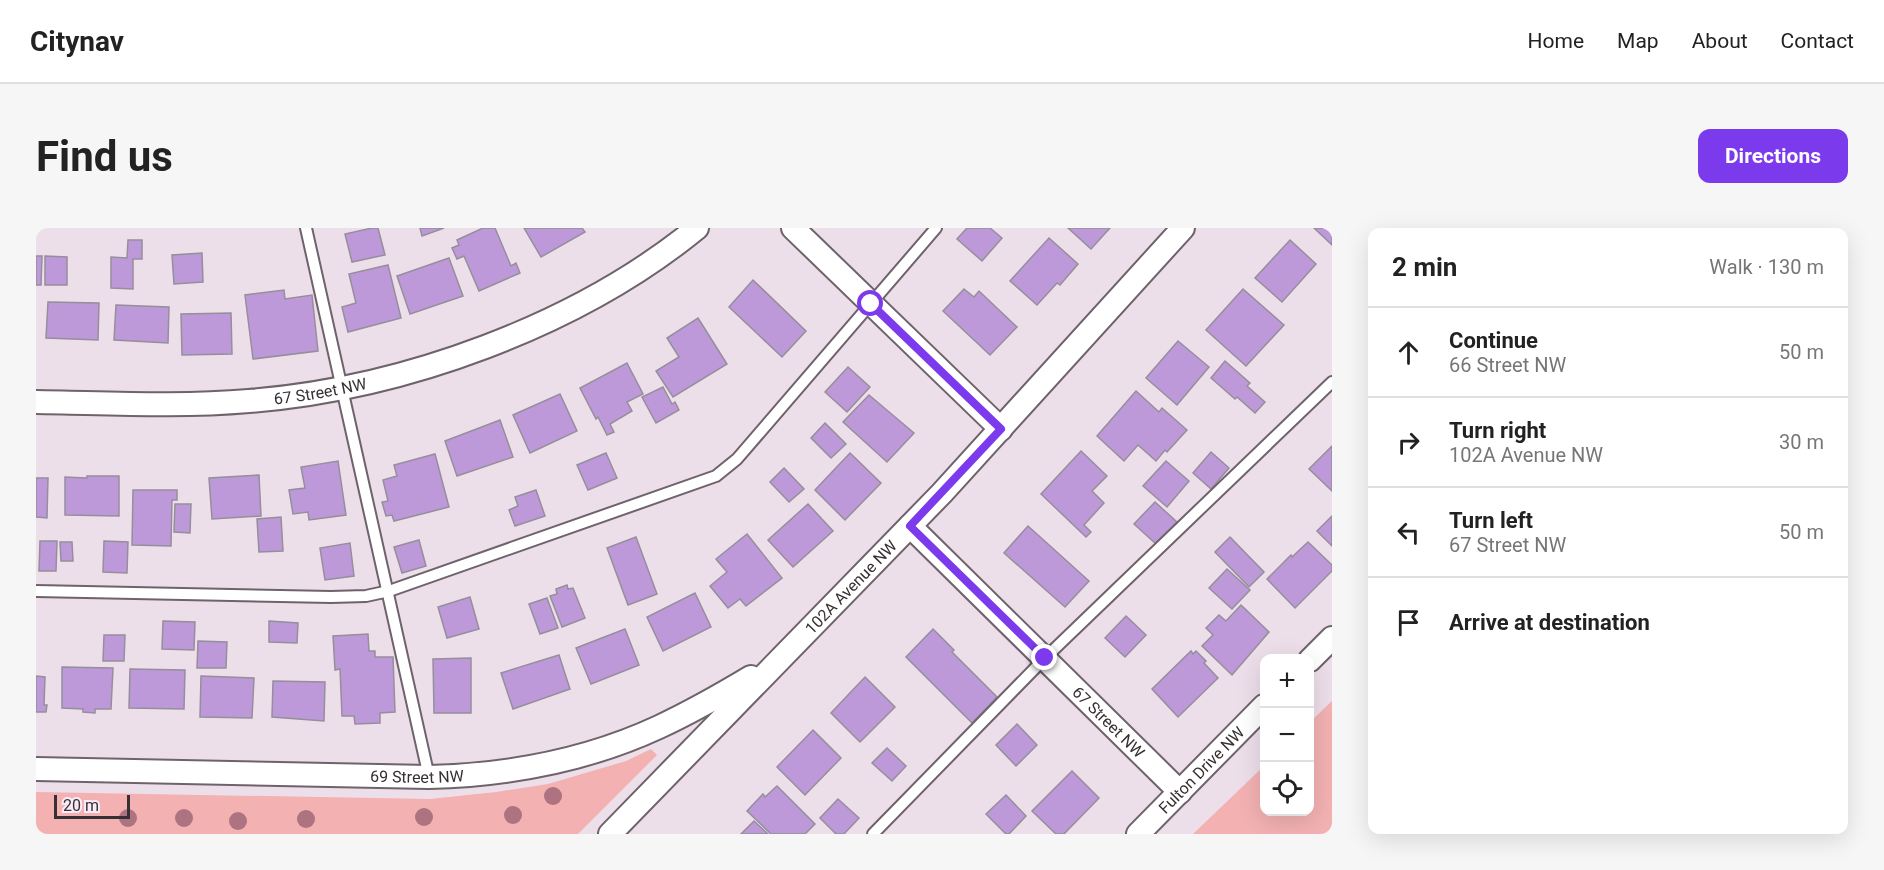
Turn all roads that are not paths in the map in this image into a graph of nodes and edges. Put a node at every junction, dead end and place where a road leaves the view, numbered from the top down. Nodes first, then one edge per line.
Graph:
1 (306, 228) edge
2 (697, 228) edge
3 (793, 228) edge
4 (936, 228) edge
5 (1184, 228) edge
6 (871, 304) junction
7 (1332, 381) edge
8 (341, 388) junction
9 (36, 402) edge
10 (1001, 429) junction
11 (910, 526) junction
12 (36, 591) edge
13 (389, 591) junction
14 (1332, 638) edge
15 (1314, 656) edge
16 (1045, 658) junction
17 (773, 664) junction
18 (1262, 708) edge
19 (36, 770) edge
20 (429, 777) junction
21 (1180, 792) junction
22 (610, 834) edge
23 (873, 834) edge
24 (1138, 834) edge

1 - 8 lane
2 - 8 street, 67 Street NW
3 - 6 street
4 - 6 lane
5 - 10 street, 102A Avenue NW
6 - 10 street
6 - 13 lane
7 - 16 lane
8 - 9 street, 67 Street NW
8 - 13 lane
10 - 11 street, 102A Avenue NW
11 - 16 street, 67 Street NW
11 - 17 street, 102A Avenue NW
12 - 13 lane
13 - 20 lane
14 - 15 street
16 - 21 street, 67 Street NW
16 - 23 lane
17 - 20 street, 69 Street NW
17 - 22 street, 102A Avenue NW
18 - 21 street, Fulton Drive NW
19 - 20 street, 69 Street NW
21 - 24 street, Fulton Drive NW

